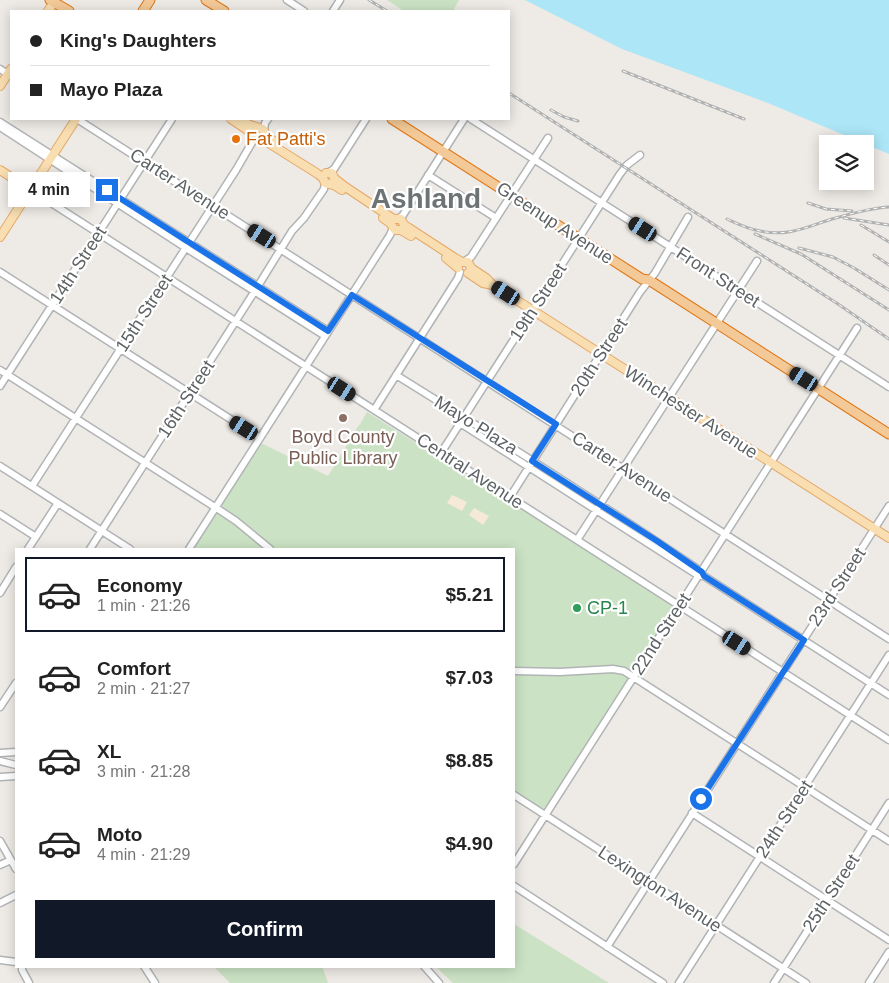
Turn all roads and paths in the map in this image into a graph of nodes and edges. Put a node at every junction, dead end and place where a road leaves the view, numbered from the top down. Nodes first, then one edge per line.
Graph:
1 (206, 0) edge
2 (286, 0) edge
3 (53, 1) edge
4 (67, 10) edge
5 (222, 10) edge
6 (302, 10) edge
7 (0, 69) edge
8 (10, 73) edge
9 (0, 86) edge
10 (76, 120) edge
11 (79, 120) edge
12 (171, 120) edge
13 (233, 120) edge
14 (240, 120) edge
15 (365, 120) edge
16 (394, 120) edge
17 (463, 120) edge
18 (473, 120) edge
19 (0, 122) edge
20 (0, 127) edge
21 (260, 130) edge
22 (548, 138) dead end
23 (443, 152) junction
24 (640, 155) dead end
25 (51, 157) junction
26 (534, 160) junction
27 (145, 162) junction
28 (0, 170) edge
29 (428, 175) junction
30 (329, 176) junction
31 (31, 190) junction
32 (511, 195) junction
33 (119, 201) junction
34 (602, 203) junction
35 (213, 205) junction
36 (688, 217) dead end
37 (496, 218) junction
38 (398, 225) junction
39 (99, 234) junction
40 (0, 237) edge
41 (579, 238) junction
42 (187, 245) junction
43 (670, 247) junction
44 (281, 248) junction
45 (757, 261) dead end
46 (465, 268) junction
47 (0, 272) edge
48 (166, 277) junction
49 (646, 281) junction
50 (256, 289) junction
51 (738, 291) junction
52 (352, 295) junction
53 (53, 305) junction
54 (533, 310) junction
55 (236, 322) junction
56 (715, 326) junction
57 (857, 328) dead end
58 (327, 334) junction
59 (420, 338) junction
60 (120, 349) junction
61 (601, 354) junction
62 (840, 356) junction
63 (306, 366) junction
64 (0, 370) edge
65 (8, 375) junction
66 (396, 375) junction
67 (488, 381) junction
68 (0, 386) edge
69 (889, 387) edge
70 (817, 391) junction
71 (190, 393) junction
72 (669, 397) junction
73 (374, 410) junction
74 (76, 418) junction
75 (462, 420) junction
76 (556, 424) junction
77 (889, 434) edge
78 (260, 438) junction
79 (889, 441) edge
80 (441, 453) junction
81 (145, 463) junction
82 (771, 463) junction
83 (530, 464) junction
84 (0, 466) edge
85 (624, 468) junction
86 (32, 486) junction
87 (510, 497) junction
88 (58, 503) junction
89 (889, 506) edge
90 (215, 508) junction
91 (598, 508) junction
92 (0, 514) edge
93 (874, 529) junction
94 (102, 531) junction
95 (726, 535) junction
96 (36, 537) junction
97 (889, 538) edge
98 (577, 540) junction
99 (29, 548) edge
100 (91, 548) edge
101 (128, 548) edge
102 (190, 548) edge
103 (269, 548) edge
104 (15, 569) edge
105 (702, 574) junction
106 (1, 591) edge
107 (829, 600) junction
108 (679, 606) junction
109 (889, 639) edge
110 (804, 640) junction
111 (889, 655) edge
112 (515, 671) edge
113 (783, 672) junction
114 (634, 677) junction
115 (871, 684) junction
116 (15, 685) edge
117 (889, 695) edge
118 (0, 708) edge
119 (850, 715) junction
120 (889, 740) edge
121 (737, 744) junction
122 (0, 752) edge
123 (15, 752) edge
124 (0, 761) edge
125 (15, 765) edge
126 (15, 776) edge
127 (0, 777) edge
128 (804, 787) junction
129 (515, 796) edge
130 (889, 803) edge
131 (692, 813) junction
132 (545, 814) junction
133 (872, 830) junction
134 (0, 841) edge
135 (889, 841) edge
136 (760, 856) junction
137 (11, 860) junction
138 (515, 862) edge
139 (0, 865) edge
140 (15, 867) edge
141 (649, 882) junction
142 (515, 887) edge
143 (15, 896) edge
144 (827, 899) junction
145 (0, 903) edge
146 (716, 925) junction
147 (889, 940) edge
148 (608, 947) junction
149 (889, 952) edge
150 (0, 960) edge
151 (15, 962) edge
152 (22, 968) edge
153 (145, 968) edge
154 (426, 968) edge
155 (783, 968) junction
156 (30, 983) edge
157 (155, 983) edge
158 (439, 983) edge
159 (663, 983) edge
160 (679, 983) edge
161 (774, 983) edge
162 (806, 983) edge
163 (869, 983) edge

1 - 5 highway
2 - 6 street
3 - 4 highway
7 - 8 street
8 - 9 main road
10 - 25 main road
11 - 27 street, Carter Avenue
12 - 27 street, 14th Street
13 - 21 main road, Winchester Avenue
14 - 21 main road, Winchester Avenue
15 - 30 street
16 - 23 highway, Greenup Avenue
17 - 23 street
18 - 26 street, Front Street
19 - 25 street
20 - 25 street
21 - 30 main road, Winchester Avenue
21 - 35 street, 15th Street
22 - 26 street
23 - 29 street
23 - 32 highway, Greenup Avenue
24 - 34 street, 19th Street
25 - 31 main road
25 - 33 street
26 - 32 street
26 - 34 street, Front Street
27 - 33 street, 14th Street
27 - 35 street, Carter Avenue
28 - 31 main road, Central Avenue
29 - 37 street
29 - 38 street
30 - 38 main road, Winchester Avenue
30 - 44 street, 16th Street
31 - 39 street, Central Avenue
31 - 40 main road
32 - 37 street
32 - 41 highway, Greenup Avenue
33 - 39 street, 14th Street
33 - 42 street
34 - 41 street, 19th Street
34 - 43 street, Front Street
35 - 42 street, 15th Street
35 - 44 street, Carter Avenue
36 - 43 street, 20th Street
37 - 46 street
38 - 46 main road, Winchester Avenue
38 - 52 street
39 - 48 street, Central Avenue
39 - 53 street, 14th Street
41 - 49 highway, Greenup Avenue
41 - 54 street, 19th Street
42 - 48 street, 15th Street
42 - 50 street
43 - 49 street, 20th Street
43 - 51 street, Front Street
44 - 50 street, 16th Street
44 - 52 street, Carter Avenue
45 - 51 street
46 - 54 main road, Winchester Avenue
46 - 59 street
47 - 53 street
48 - 55 street, Central Avenue
48 - 60 street, 15th Street
49 - 56 highway, Greenup Avenue
49 - 61 street, 20th Street
50 - 55 street, 16th Street
50 - 58 street
51 - 56 street
51 - 62 street, Front Street
52 - 58 street
52 - 59 street, Carter Avenue
53 - 60 street
53 - 65 street, 14th Street
54 - 61 main road, Winchester Avenue
54 - 67 street, 19th Street
55 - 63 street, Central Avenue
55 - 71 street, 16th Street
56 - 70 highway, Greenup Avenue
56 - 72 street
57 - 62 street, 22nd Street
58 - 63 street
59 - 66 street
59 - 67 street, Carter Avenue
60 - 71 street
60 - 74 street, 15th Street
61 - 72 main road, Winchester Avenue
61 - 76 street, 20th Street
62 - 69 street, Front Street
62 - 70 street, 22nd Street
63 - 73 street, Central Avenue
63 - 78 street
64 - 65 street
65 - 68 street, 14th Street
65 - 74 street
66 - 73 street
66 - 75 street, Mayo Plaza
67 - 75 street, 19th Street
67 - 76 street, Carter Avenue
70 - 77 highway, Greenup Avenue
70 - 79 highway, Greenup Avenue
70 - 82 street, 22nd Street
71 - 78 street
71 - 81 street, 16th Street
72 - 82 main road, Winchester Avenue
72 - 85 street
73 - 80 street, Central Avenue
74 - 81 street
74 - 86 street, 15th Street
75 - 80 street, 19th Street
75 - 83 street, Mayo Plaza
76 - 83 street, 20th Street
76 - 85 street, Carter Avenue
78 - 90 street
80 - 87 street, Central Avenue
81 - 90 street
81 - 94 street, 16th Street
82 - 93 main road, Winchester Avenue
82 - 95 street, 22nd Street
83 - 87 street, 20th Street
83 - 91 street, Mayo Plaza
84 - 86 street
85 - 91 street
85 - 95 street, Carter Avenue
86 - 88 street
87 - 98 street, Central Avenue
88 - 94 street
88 - 96 street
89 - 93 street, 23rd Street
90 - 102 street
90 - 103 street
91 - 98 street
91 - 105 street, Mayo Plaza
92 - 96 street
93 - 97 main road, Winchester Avenue
93 - 107 street, 23rd Street
94 - 100 street, 16th Street
94 - 101 street
95 - 105 street, 22nd Street
95 - 107 street, Carter Avenue
96 - 99 street
98 - 108 street, Central Avenue
104 - 106 street
105 - 108 street, 22nd Street
105 - 110 street, Mayo Plaza
107 - 109 street, Carter Avenue
107 - 110 street, 23rd Street
108 - 113 street, Central Avenue
108 - 114 street, 22nd Street
110 - 113 street, 23rd Street
110 - 115 street, Mayo Plaza
111 - 115 street, 24th Street
112 - 114 street
113 - 119 street, Central Avenue
113 - 121 street, 23rd Street
114 - 121 street
114 - 132 street, 22nd Street
115 - 117 street, Mayo Plaza
115 - 119 street, 24th Street
116 - 118 street
119 - 120 street, Central Avenue
119 - 128 street, 24th Street
121 - 128 street
121 - 131 street, 23rd Street
122 - 123 street
124 - 125 street
126 - 127 street
128 - 133 street
128 - 136 street, 24th Street
129 - 132 street, Lexington Avenue
130 - 133 street, 25th Street
131 - 136 street
131 - 141 street, 23rd Street
132 - 138 street, 22nd Street
132 - 141 street, Lexington Avenue
133 - 135 street
133 - 144 street, 25th Street
134 - 137 street
136 - 144 street
136 - 146 street, 24th Street
137 - 139 street
137 - 140 street
141 - 146 street, Lexington Avenue
141 - 148 street, 23rd Street
142 - 148 street
143 - 145 street
144 - 147 street
144 - 155 street, 25th Street
146 - 155 street, Lexington Avenue
146 - 160 street, 24th Street
148 - 159 street
149 - 163 street
150 - 151 street
152 - 156 street
153 - 157 street
154 - 158 street
155 - 161 street, 25th Street
155 - 162 street, Lexington Avenue

